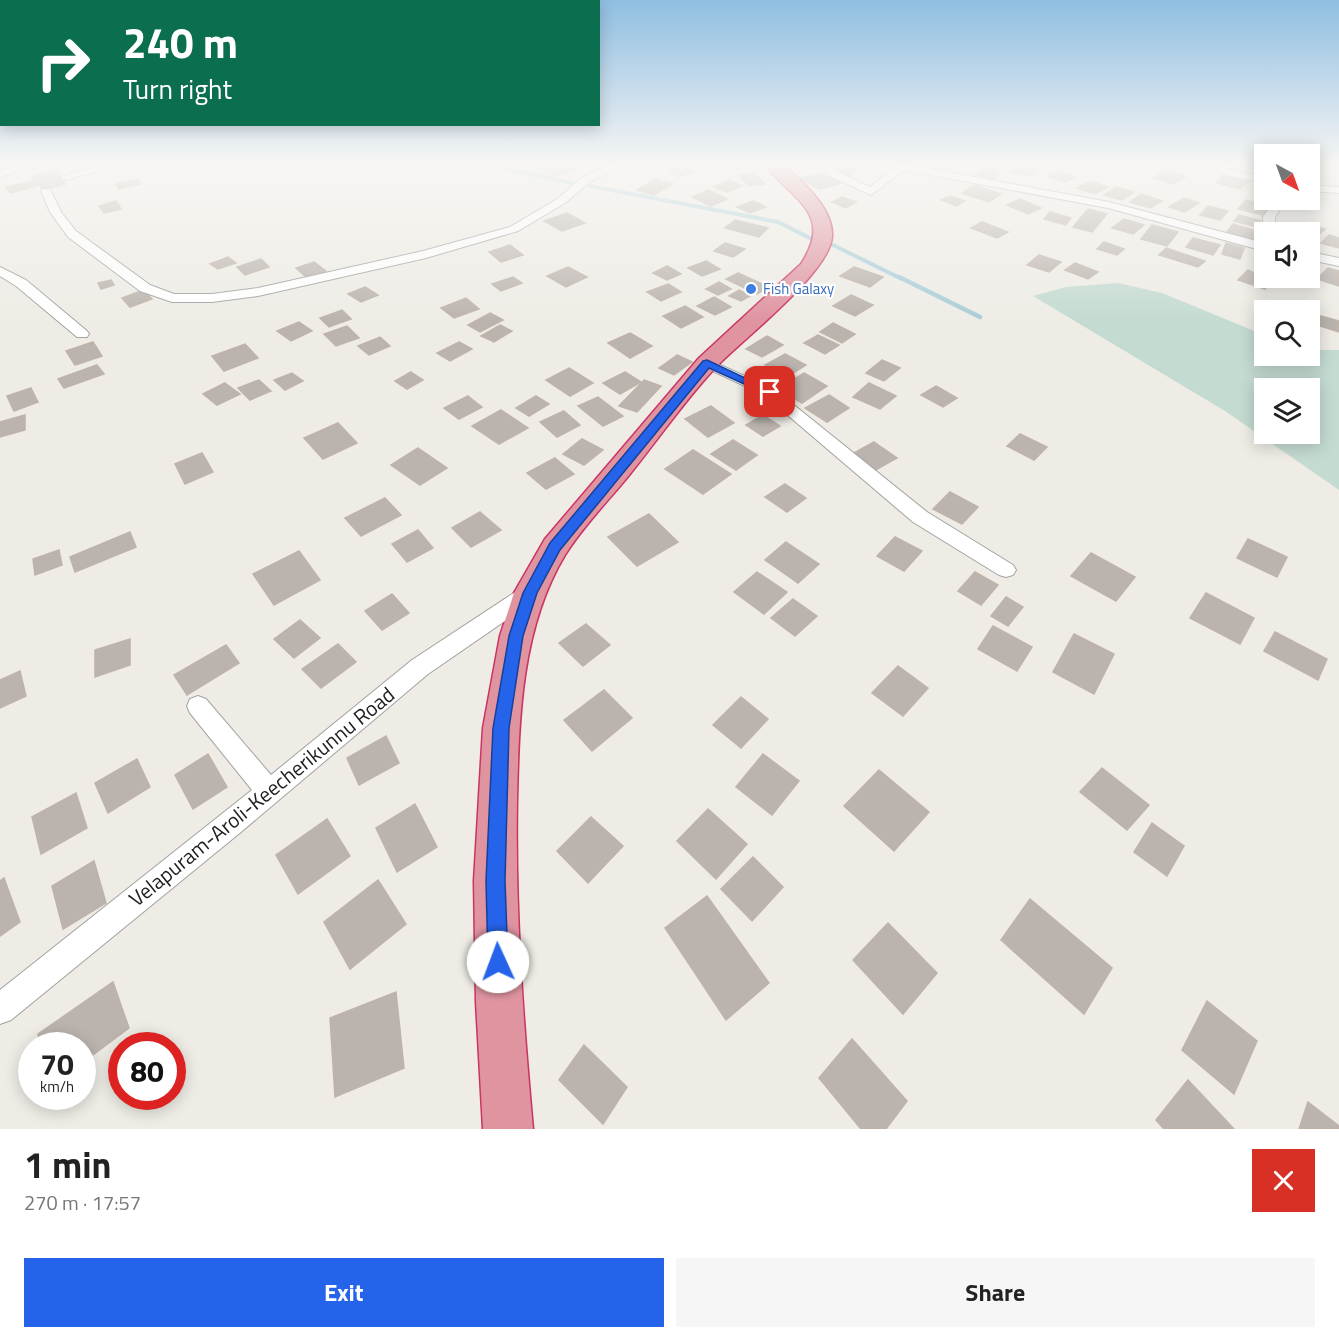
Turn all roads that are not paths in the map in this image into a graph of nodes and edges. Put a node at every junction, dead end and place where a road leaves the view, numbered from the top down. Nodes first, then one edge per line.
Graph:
1 (59, 216) edge
2 (536, 216) edge
3 (818, 216) edge
4 (1148, 216) edge
5 (1254, 244) edge
6 (1320, 258) edge
7 (1339, 262) edge
8 (0, 271) edge
9 (82, 334) dead end
10 (707, 363) junction
11 (1006, 570) dead end
12 (530, 593) junction
13 (198, 706) dead end
14 (269, 792) junction
15 (0, 1009) edge
16 (508, 1129) edge

1 - 2 street
3 - 10 highway
4 - 5 street
6 - 7 street
8 - 9 street
10 - 11 street
10 - 12 highway
12 - 14 street, Velapuram-Aroli-Keecherikunnu Road
12 - 16 highway
13 - 14 street
14 - 15 street, Velapuram-Aroli-Keecherikunnu Road

